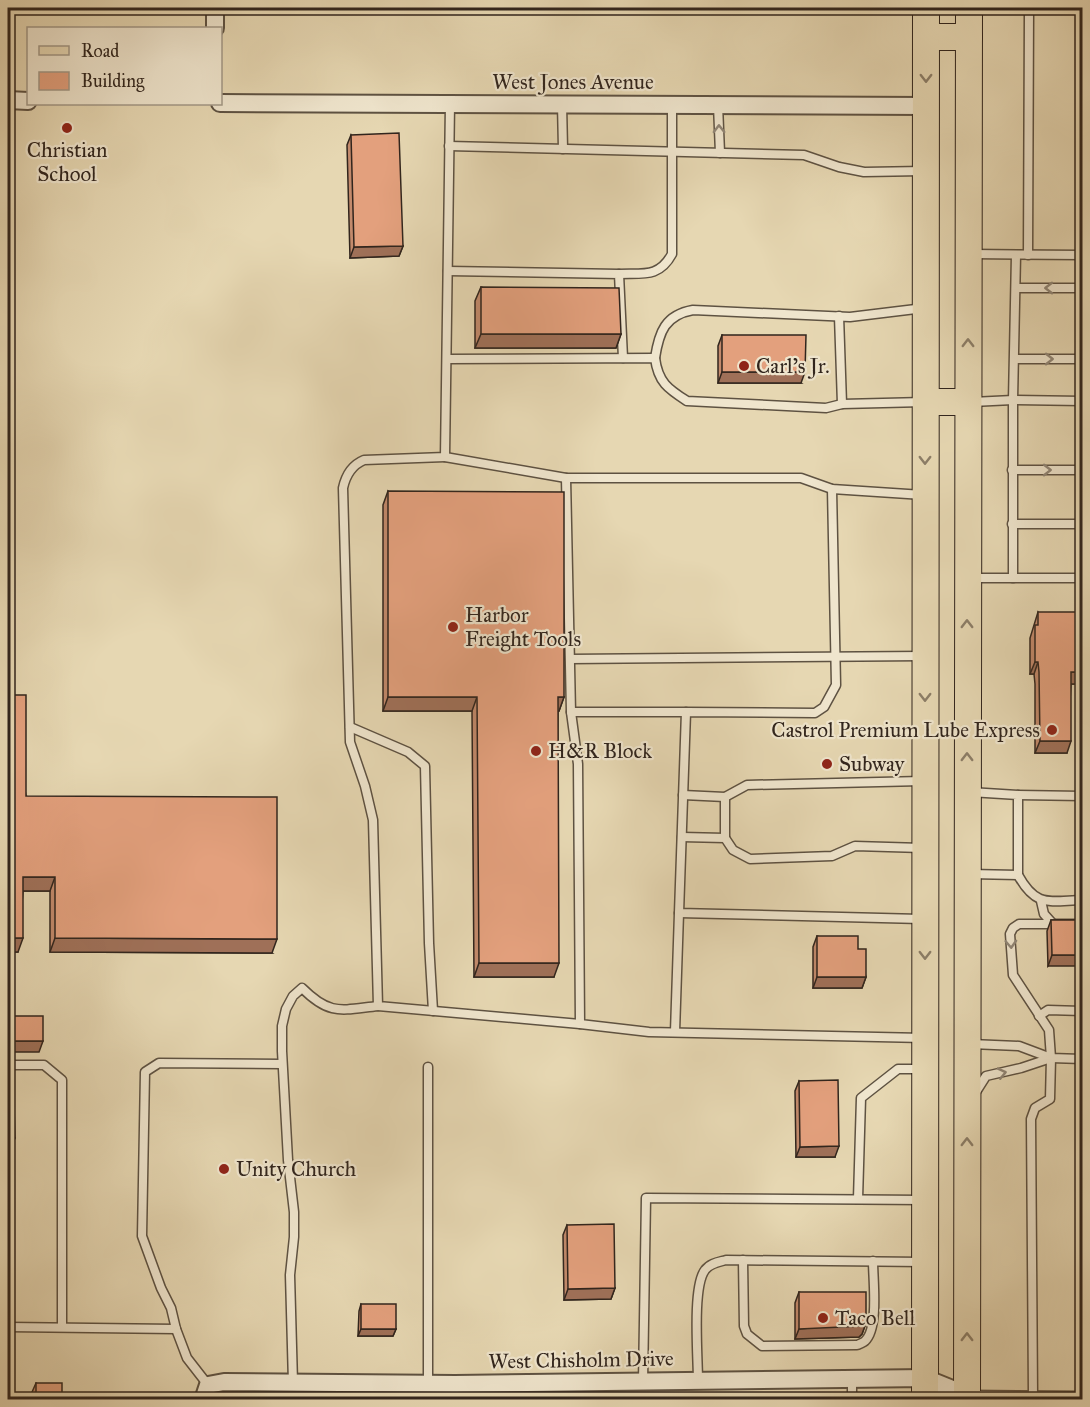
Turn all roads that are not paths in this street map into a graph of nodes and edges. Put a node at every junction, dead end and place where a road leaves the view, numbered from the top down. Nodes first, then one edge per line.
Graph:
1 (215, 8) edge
2 (926, 8) edge
3 (969, 8) edge
4 (1029, 8) edge
5 (215, 27) edge
6 (926, 37) junction
7 (969, 37) junction
8 (8, 100) edge
9 (27, 100) edge
10 (222, 103) edge
11 (450, 104) junction
12 (562, 104) junction
13 (672, 104) junction
14 (718, 105) junction
15 (926, 106) junction
16 (449, 146) junction
17 (563, 149) junction
18 (673, 152) junction
19 (720, 153) junction
20 (926, 171) junction
21 (968, 254) junction
22 (1016, 255) junction
23 (1028, 255) junction
24 (1083, 255) edge
25 (448, 271) junction
26 (619, 274) junction
27 (1016, 288) junction
28 (1083, 288) edge
29 (926, 308) junction
30 (839, 316) junction
31 (623, 358) junction
32 (655, 358) junction
33 (447, 359) junction
34 (1015, 359) junction
35 (1083, 359) edge
36 (1013, 400) junction
37 (1083, 401) edge
38 (926, 402) junction
39 (968, 402) junction
40 (842, 404) junction
41 (445, 457) junction
42 (1012, 470) junction
43 (1083, 470) edge
44 (566, 478) junction
45 (832, 489) junction
46 (925, 495) junction
47 (1012, 524) junction
48 (1083, 524) edge
49 (967, 578) junction
50 (1013, 578) junction
51 (1083, 578) edge
52 (925, 656) junction
53 (836, 657) junction
54 (570, 659) junction
55 (571, 712) junction
56 (686, 712) junction
57 (350, 727) junction
58 (925, 781) junction
59 (967, 792) junction
60 (683, 795) junction
61 (1018, 795) junction
62 (1083, 796) edge
63 (725, 797) junction
64 (682, 837) junction
65 (725, 838) junction
66 (925, 848) junction
67 (967, 874) junction
68 (1018, 875) junction
69 (1083, 900) edge
70 (1041, 901) junction
71 (679, 913) junction
72 (925, 919) junction
73 (1053, 924) junction
74 (1083, 924) edge
75 (378, 1006) junction
76 (433, 1011) junction
77 (1083, 1011) edge
78 (1039, 1016) junction
79 (580, 1024) junction
80 (675, 1032) junction
81 (924, 1038) junction
82 (967, 1044) junction
83 (1051, 1058) junction
84 (1083, 1059) edge
85 (282, 1064) junction
86 (8, 1065) edge
87 (428, 1067) dead end
88 (924, 1069) junction
89 (967, 1106) junction
90 (858, 1199) junction
91 (924, 1200) junction
92 (743, 1260) junction
93 (873, 1261) junction
94 (924, 1262) junction
95 (8, 1327) edge
96 (62, 1327) junction
97 (176, 1329) junction
98 (852, 1379) junction
99 (698, 1381) junction
100 (643, 1382) junction
101 (293, 1383) junction
102 (428, 1384) junction
103 (925, 1389) edge
104 (206, 1392) edge
105 (455, 1392) edge
106 (1033, 1396) junction
107 (1083, 1396) edge
108 (967, 1397) edge
109 (1047, 1398) edge
110 (1062, 1398) edge
111 (852, 1400) edge

1 - 5 street
2 - 6 main road
3 - 7 main road
4 - 23 lane
6 - 7 main road
6 -> 15 main road
7 - 21 main road
8 - 9 street
10 - 11 street, West Jones Avenue
11 - 12 street, West Jones Avenue
11 - 16 lane
12 - 13 street, West Jones Avenue
12 - 17 lane
13 - 14 street, West Jones Avenue
13 - 18 lane
14 - 15 street, West Jones Avenue
19 -> 14 lane
15 - 20 main road
16 - 17 lane
16 - 25 lane
17 - 18 lane
18 - 19 lane
18 - 26 lane
19 - 20 lane
20 - 29 main road
21 - 22 lane
39 -> 21 main road
22 - 23 lane
22 - 27 lane
23 - 24 lane
25 - 26 lane
25 - 33 lane
26 - 31 lane
28 -> 27 lane
27 - 34 lane
29 - 30 lane
29 - 38 main road
30 - 32 lane
30 - 40 lane
31 - 32 lane
31 - 33 lane
32 - 40 lane
33 - 41 lane
34 -> 35 lane
34 - 36 lane
36 - 37 lane
36 - 39 lane
36 - 42 lane
38 - 39 main road
38 - 40 lane
38 -> 46 main road
39 - 49 main road
41 - 44 lane
41 - 57 lane
42 -> 43 lane
42 - 47 lane
44 - 45 lane
44 - 54 lane
45 - 46 lane
45 - 53 lane
46 - 52 main road
47 - 48 lane
47 - 50 lane
49 - 50 lane
59 -> 49 main road
50 - 51 lane
52 - 53 lane
52 -> 58 main road
53 - 54 lane
53 - 56 lane
54 - 55 lane
55 - 56 lane
55 - 79 lane
56 - 60 lane
57 - 75 lane
57 - 76 lane
58 - 63 lane
58 - 66 main road
59 - 61 lane
59 - 67 main road
60 - 63 lane
60 - 64 lane
61 - 62 lane
61 - 68 lane
63 - 65 lane
64 - 65 lane
64 - 71 lane
65 - 66 lane
66 - 72 main road
67 - 68 lane
67 - 82 main road
68 - 70 lane
69 - 70 lane
70 - 73 lane
71 - 72 lane
71 - 80 lane
72 -> 81 main road
73 - 74 lane
73 -> 78 lane
75 - 76 lane
75 - 85 lane
76 - 79 lane
77 - 78 lane
78 - 83 lane
79 - 80 lane
80 - 81 lane
81 - 88 main road
82 - 83 lane
82 - 89 main road
83 - 84 lane
89 -> 83 lane
83 - 106 lane
85 - 97 lane
85 - 101 lane
86 - 96 lane
87 - 102 lane
88 - 90 lane
88 - 91 main road
108 -> 89 main road
90 - 91 lane
90 - 100 lane
91 - 94 main road
92 - 93 lane
92 - 93 lane
92 - 99 lane
93 - 94 lane
94 - 103 main road
95 - 96 lane
96 - 97 lane
97 - 104 lane
98 - 99 street, West Chisholm Drive
98 - 103 street, West Chisholm Drive
98 - 111 lane
99 - 100 street, West Chisholm Drive
100 - 105 street, West Chisholm Drive
101 - 102 street, West Chisholm Drive
101 - 104 street, West Chisholm Drive
102 - 105 street, West Chisholm Drive
103 - 108 street, West Chisholm Drive
106 - 108 lane
106 - 109 lane
107 - 110 lane
109 - 110 lane

